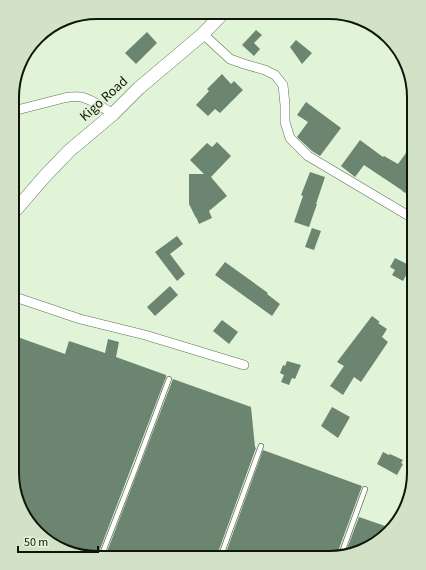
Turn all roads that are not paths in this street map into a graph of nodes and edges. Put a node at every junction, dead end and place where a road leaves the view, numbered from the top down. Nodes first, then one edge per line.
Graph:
1 (217, 19) edge
2 (203, 34) junction
3 (19, 110) edge
4 (113, 114) junction
5 (19, 205) edge
6 (407, 215) edge
7 (19, 298) edge
8 (244, 365) dead end
9 (169, 379) dead end
10 (261, 446) dead end
11 (365, 489) dead end
12 (343, 550) edge
13 (103, 551) edge
14 (223, 551) edge

1 - 2 street, Kigo Road
2 - 4 street, Kigo Road
2 - 6 street
3 - 4 street
4 - 5 street, Kigo Road
7 - 8 street
9 - 13 lane
10 - 14 lane
11 - 12 lane

